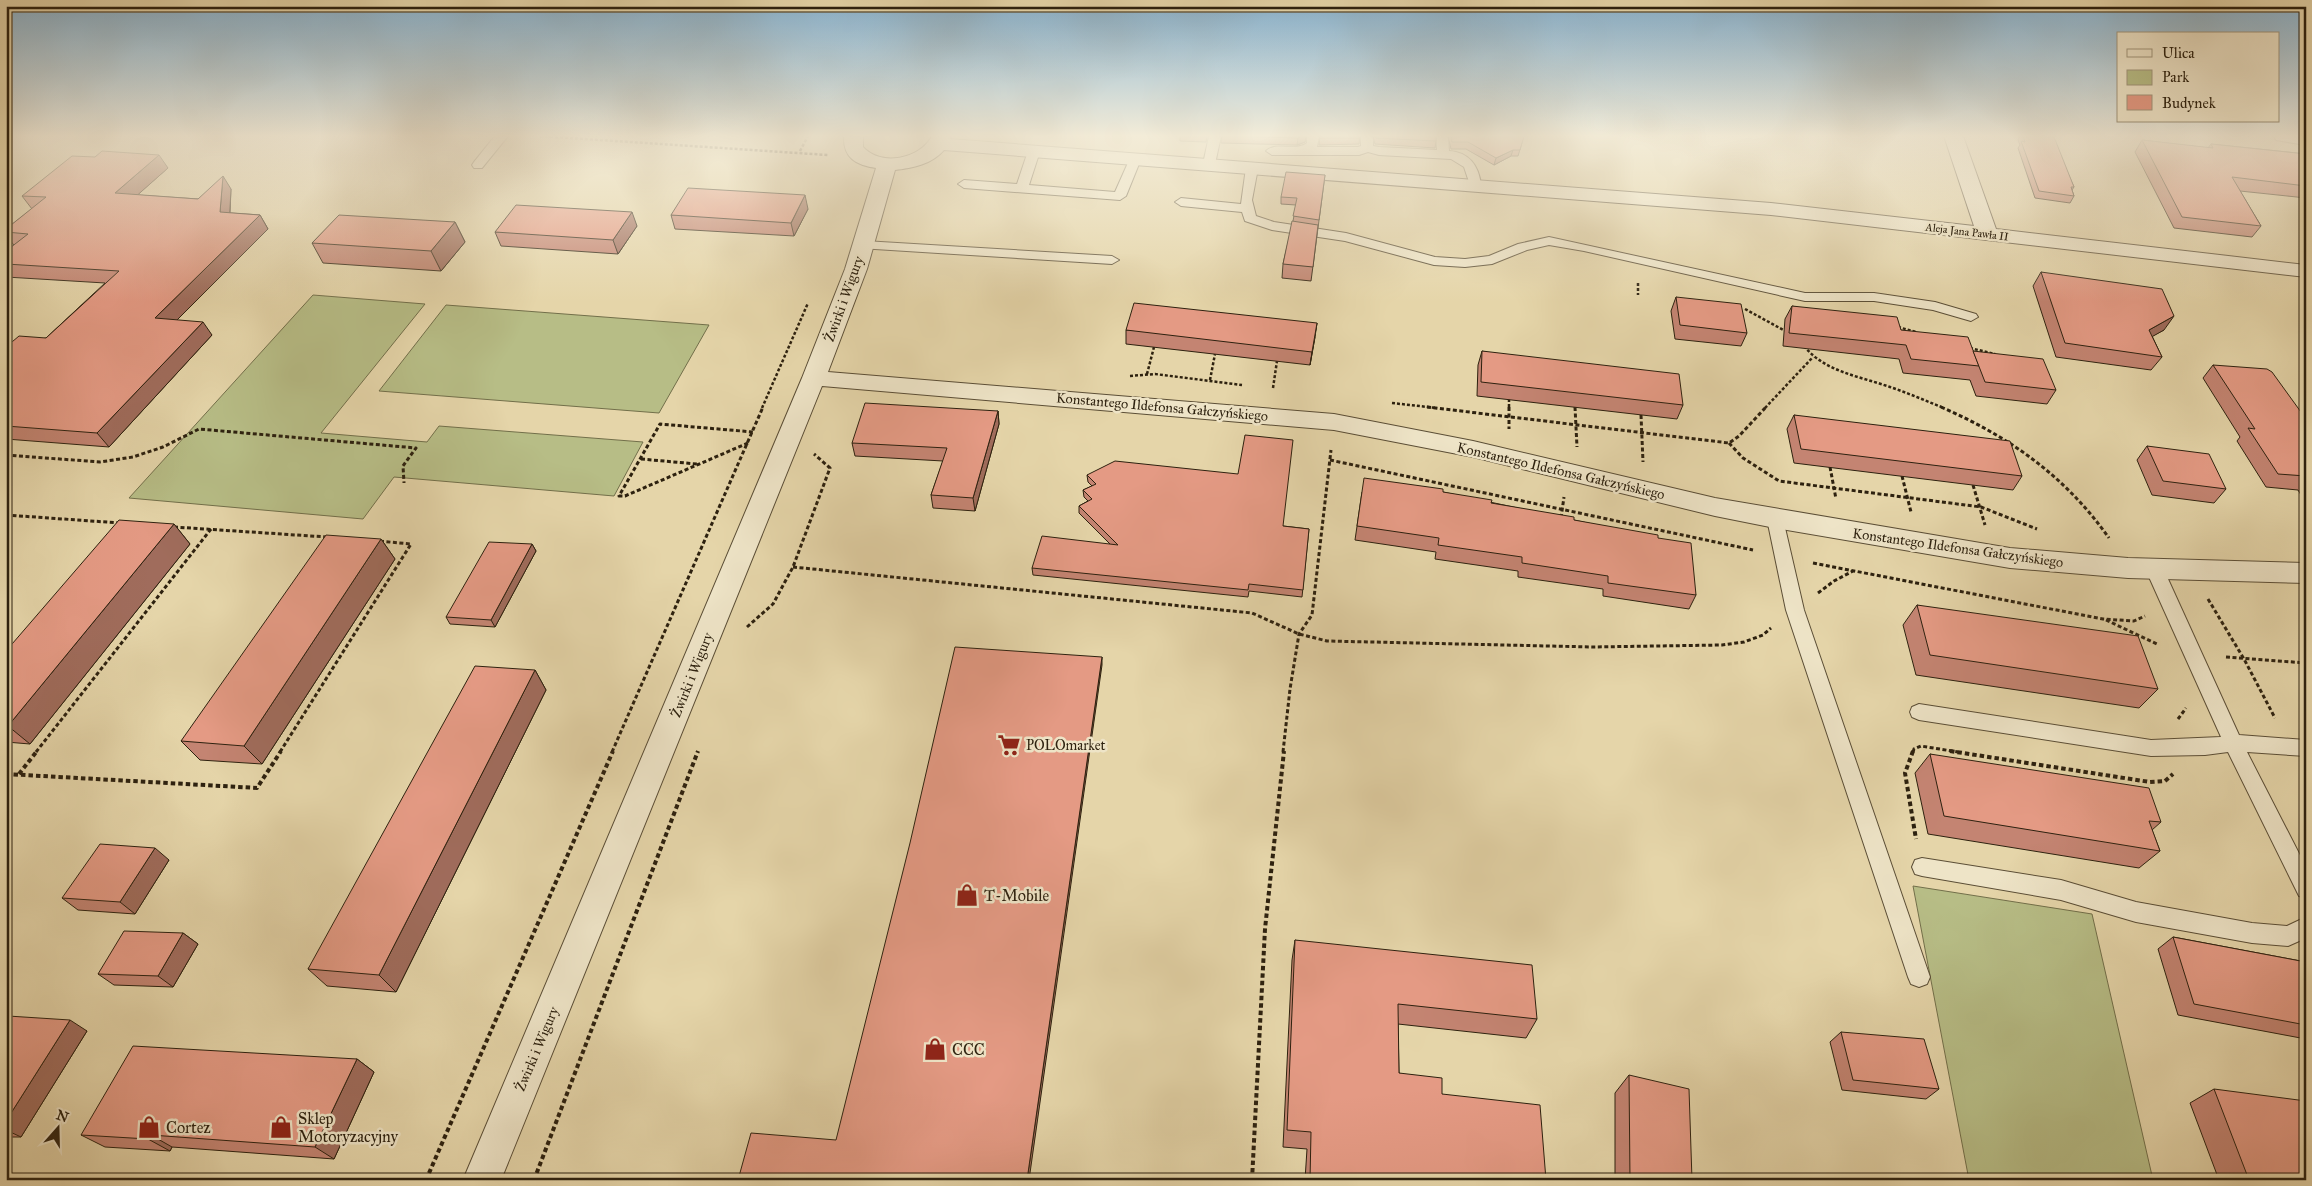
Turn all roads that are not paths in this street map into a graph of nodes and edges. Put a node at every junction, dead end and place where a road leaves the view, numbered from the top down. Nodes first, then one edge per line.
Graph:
1 (879, 191) edge
2 (1063, 191) edge
3 (1122, 191) edge
4 (1253, 191) edge
5 (1553, 191) edge
6 (1972, 191) edge
7 (1181, 202) dead end
8 (1246, 209) junction
9 (1987, 234) junction
10 (864, 245) junction
11 (1112, 260) dead end
12 (2306, 271) edge
13 (1971, 317) dead end
14 (814, 378) junction
15 (1775, 519) junction
16 (2154, 568) junction
17 (2306, 573) edge
18 (1919, 712) dead end
19 (2232, 743) junction
20 (2298, 748) edge
21 (1922, 867) road end
22 (2306, 889) edge
23 (2306, 927) edge
24 (1919, 977) dead end
25 (482, 1180) edge

1 - 10 street, Żwirki i Wigury
2 - 3 lane
4 - 8 lane
5 - 9 street, Aleja Jana Pawła II
6 - 9 street
7 - 8 lane
8 - 13 lane
9 - 12 street, Aleja Jana Pawła II
10 - 11 lane
10 - 14 street, Żwirki i Wigury
14 - 15 street, Konstantego Ildefonsa Gałczyńskiego
14 - 25 street, Żwirki i Wigury
15 - 16 street, Konstantego Ildefonsa Gałczyńskiego
15 - 24 lane
16 - 17 street, Konstantego Ildefonsa Gałczyńskiego
16 - 19 lane
18 - 19 lane
19 - 20 lane
19 - 22 lane
21 - 23 lane

